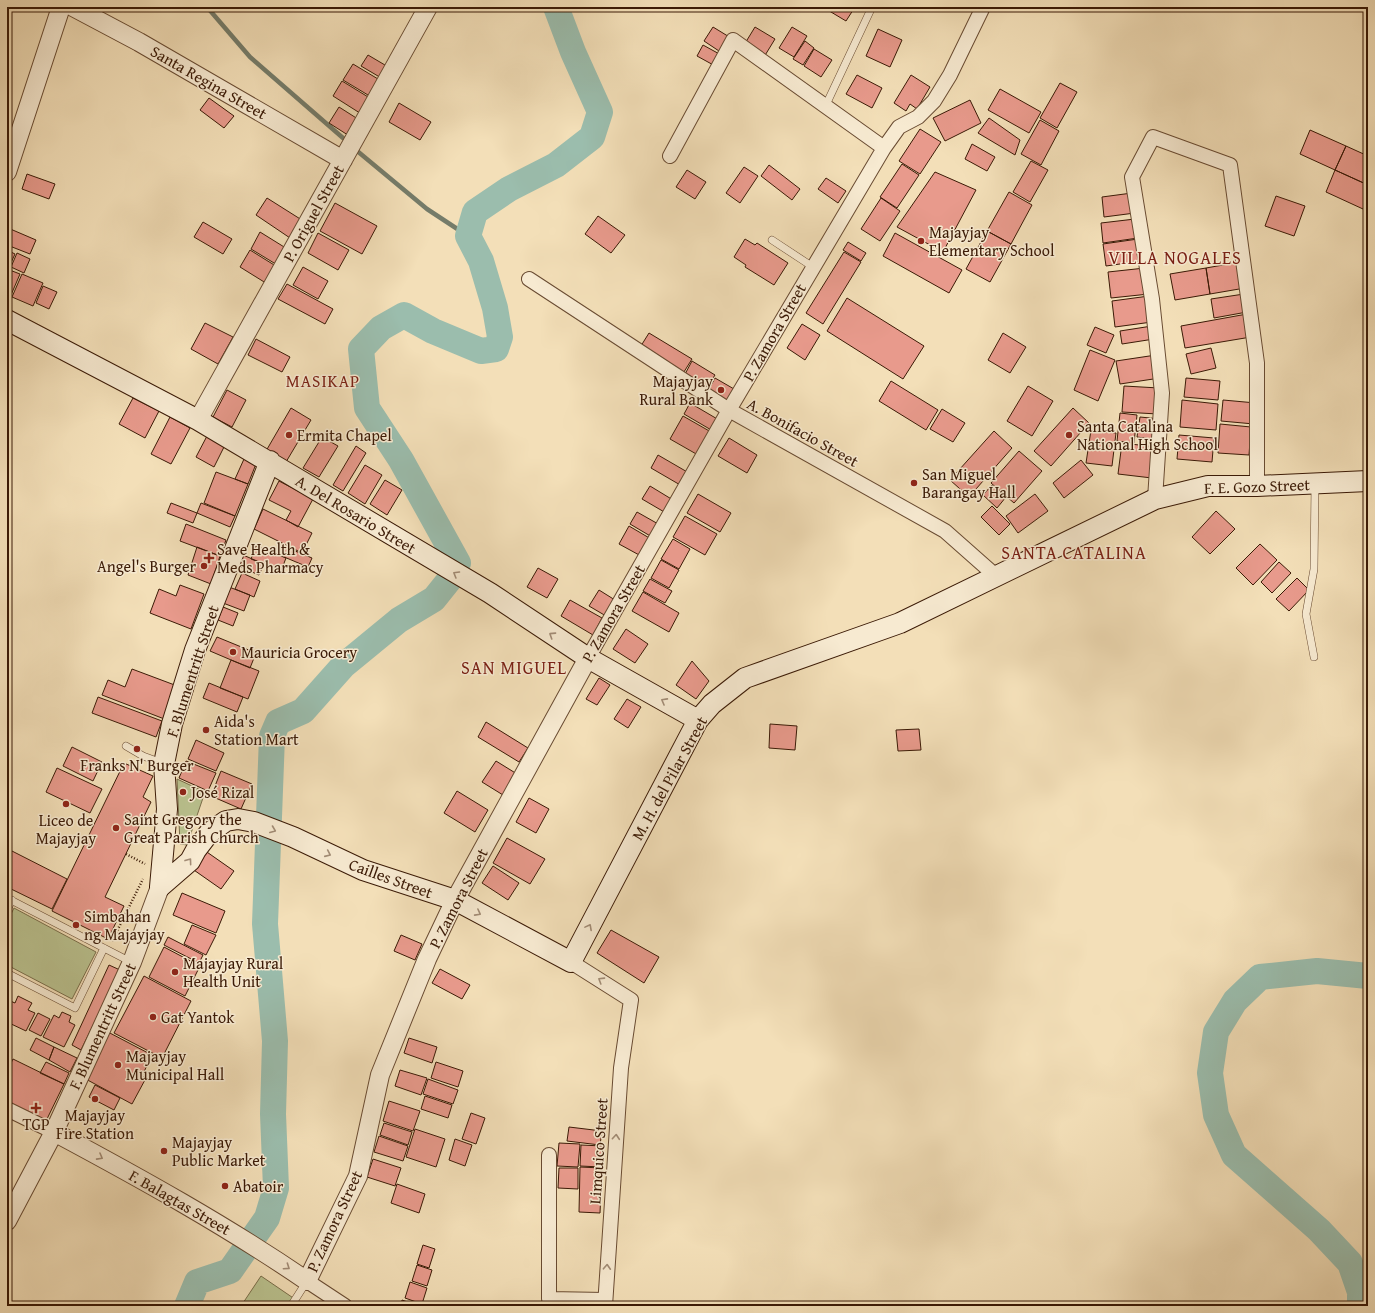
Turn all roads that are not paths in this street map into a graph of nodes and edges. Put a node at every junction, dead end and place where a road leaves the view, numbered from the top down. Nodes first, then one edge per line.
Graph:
1 (61, 7) edge
2 (73, 7) edge
3 (428, 7) edge
4 (872, 7) edge
5 (983, 7) edge
6 (825, 107) junction
7 (884, 148) junction
8 (670, 156) dead end
9 (343, 160) junction
10 (7, 172) edge
11 (772, 240) dead end
12 (813, 267) junction
13 (529, 279) dead end
14 (7, 320) edge
15 (729, 410) junction
16 (198, 420) junction
17 (270, 461) junction
18 (1368, 482) edge
19 (1314, 484) junction
20 (1257, 486) junction
21 (1155, 499) junction
22 (997, 577) junction
23 (1314, 657) dead end
24 (588, 658) junction
25 (698, 720) junction
26 (126, 746) dead end
27 (164, 764) junction
28 (160, 887) junction
29 (10, 899) edge
30 (454, 900) junction
31 (7, 910) edge
32 (106, 949) junction
33 (132, 962) junction
34 (571, 962) junction
35 (7, 973) edge
36 (631, 1000) joint
37 (7, 1109) edge
38 (54, 1132) junction
39 (549, 1155) dead end
40 (7, 1221) edge
41 (307, 1281) junction
42 (549, 1303) edge
43 (605, 1303) edge
44 (291, 1306) edge
45 (345, 1306) edge

1 - 10 street
2 - 9 street, Santa Regina Street
3 - 9 street, P. Origuel Street
4 - 6 lane
5 - 7 street, P. Zamora Street
6 - 7 street
6 - 8 street
7 - 12 street, P. Zamora Street
9 - 16 street, P. Origuel Street
11 - 12 lane
12 - 15 street, P. Zamora Street
13 - 15 street, A. Bonifacio Street
14 - 16 main road, A. Del Rosario Street
15 - 22 street, A. Bonifacio Street
15 - 24 street, P. Zamora Street
16 - 17 main road, A. Del Rosario Street
24 -> 17 main road, A. Del Rosario Street
17 - 27 main road, F. Blumentritt Street
18 - 19 main road, F. E. Gozo Street
19 - 20 main road, F. E. Gozo Street
19 - 23 lane
20 - 21 main road, F. E. Gozo Street
20 - 21 street
21 - 22 main road, F. E. Gozo Street
22 - 25 main road, M. H. del Pilar Street
25 -> 24 main road, A. Del Rosario Street
24 - 30 street, P. Zamora Street
34 -> 25 main road, M. H. del Pilar Street
26 - 27 lane
27 - 28 main road, F. Blumentritt Street
28 -> 30 main road, Cailles Street
28 - 33 street, F. Blumentritt Street
29 - 31 lane
29 - 32 lane
30 -> 34 main road, Cailles Street
30 - 41 street, P. Zamora Street
32 - 33 lane
32 - 35 lane
33 - 38 street, F. Blumentritt Street
36 -> 34 street, Cailles Street
43 -> 36 street, Limquico Street
37 - 38 street, F. Balagtas Street
38 - 40 street, F. Blumentritt Street
38 -> 41 street, F. Balagtas Street
39 - 42 street
41 - 44 lane
41 - 45 street, F. Balagtas Street
42 - 43 street

